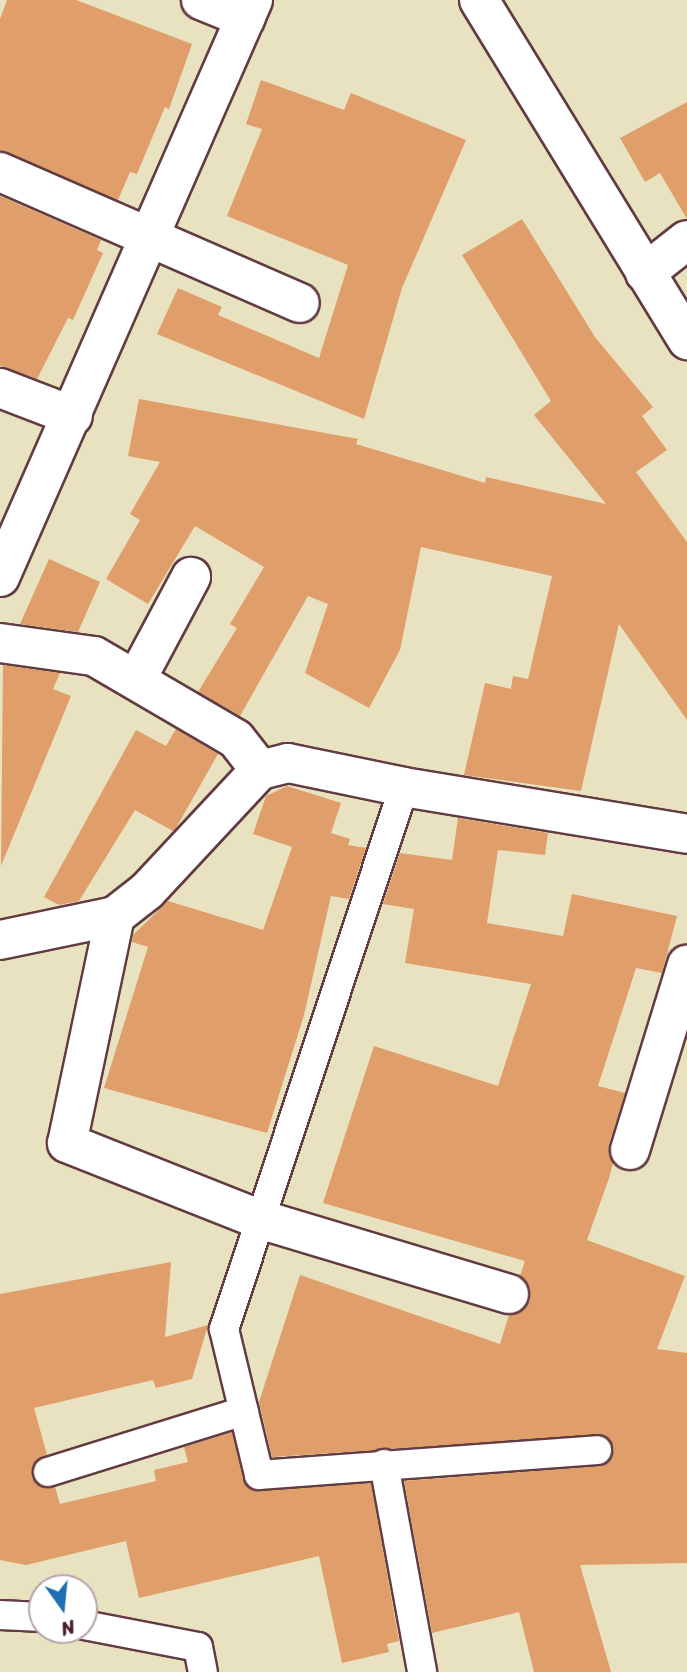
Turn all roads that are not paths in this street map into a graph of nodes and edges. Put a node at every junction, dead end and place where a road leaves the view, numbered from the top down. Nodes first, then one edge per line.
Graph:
1 (201, 0) edge
2 (480, 0) edge
3 (249, 9) edge
4 (0, 172) edge
5 (151, 236) junction
6 (687, 240) edge
7 (645, 274) junction
8 (300, 303) dead end
9 (687, 340) edge
10 (0, 388) edge
11 (73, 416) junction
12 (0, 577) edge
13 (191, 577) dead end
14 (0, 643) edge
15 (136, 680) junction
16 (260, 770) junction
17 (404, 787) junction
18 (687, 834) edge
19 (115, 916) junction
20 (0, 940) edge
21 (687, 965) edge
22 (630, 1150) dead end
23 (259, 1219) junction
24 (509, 1294) dead end
25 (244, 1411) junction
26 (597, 1450) dead end
27 (384, 1464) junction
28 (48, 1472) dead end
29 (0, 1615) edge
30 (28, 1616) edge
31 (98, 1628) edge
32 (203, 1672) edge
33 (422, 1672) edge

1 - 3 street
2 - 7 street
3 - 5 street
4 - 5 street
5 - 8 street
5 - 11 street
6 - 7 street
7 - 9 street
10 - 11 street
11 - 12 street
13 - 15 street
14 - 15 street
15 - 16 street
16 - 17 street
16 - 19 street
17 - 18 street
17 - 23 lane
19 - 20 street
19 - 23 street
21 - 22 street
23 - 24 street
23 - 25 lane
25 - 27 lane
25 - 28 lane
26 - 27 lane
27 - 33 lane
29 - 30 lane
31 - 32 lane

